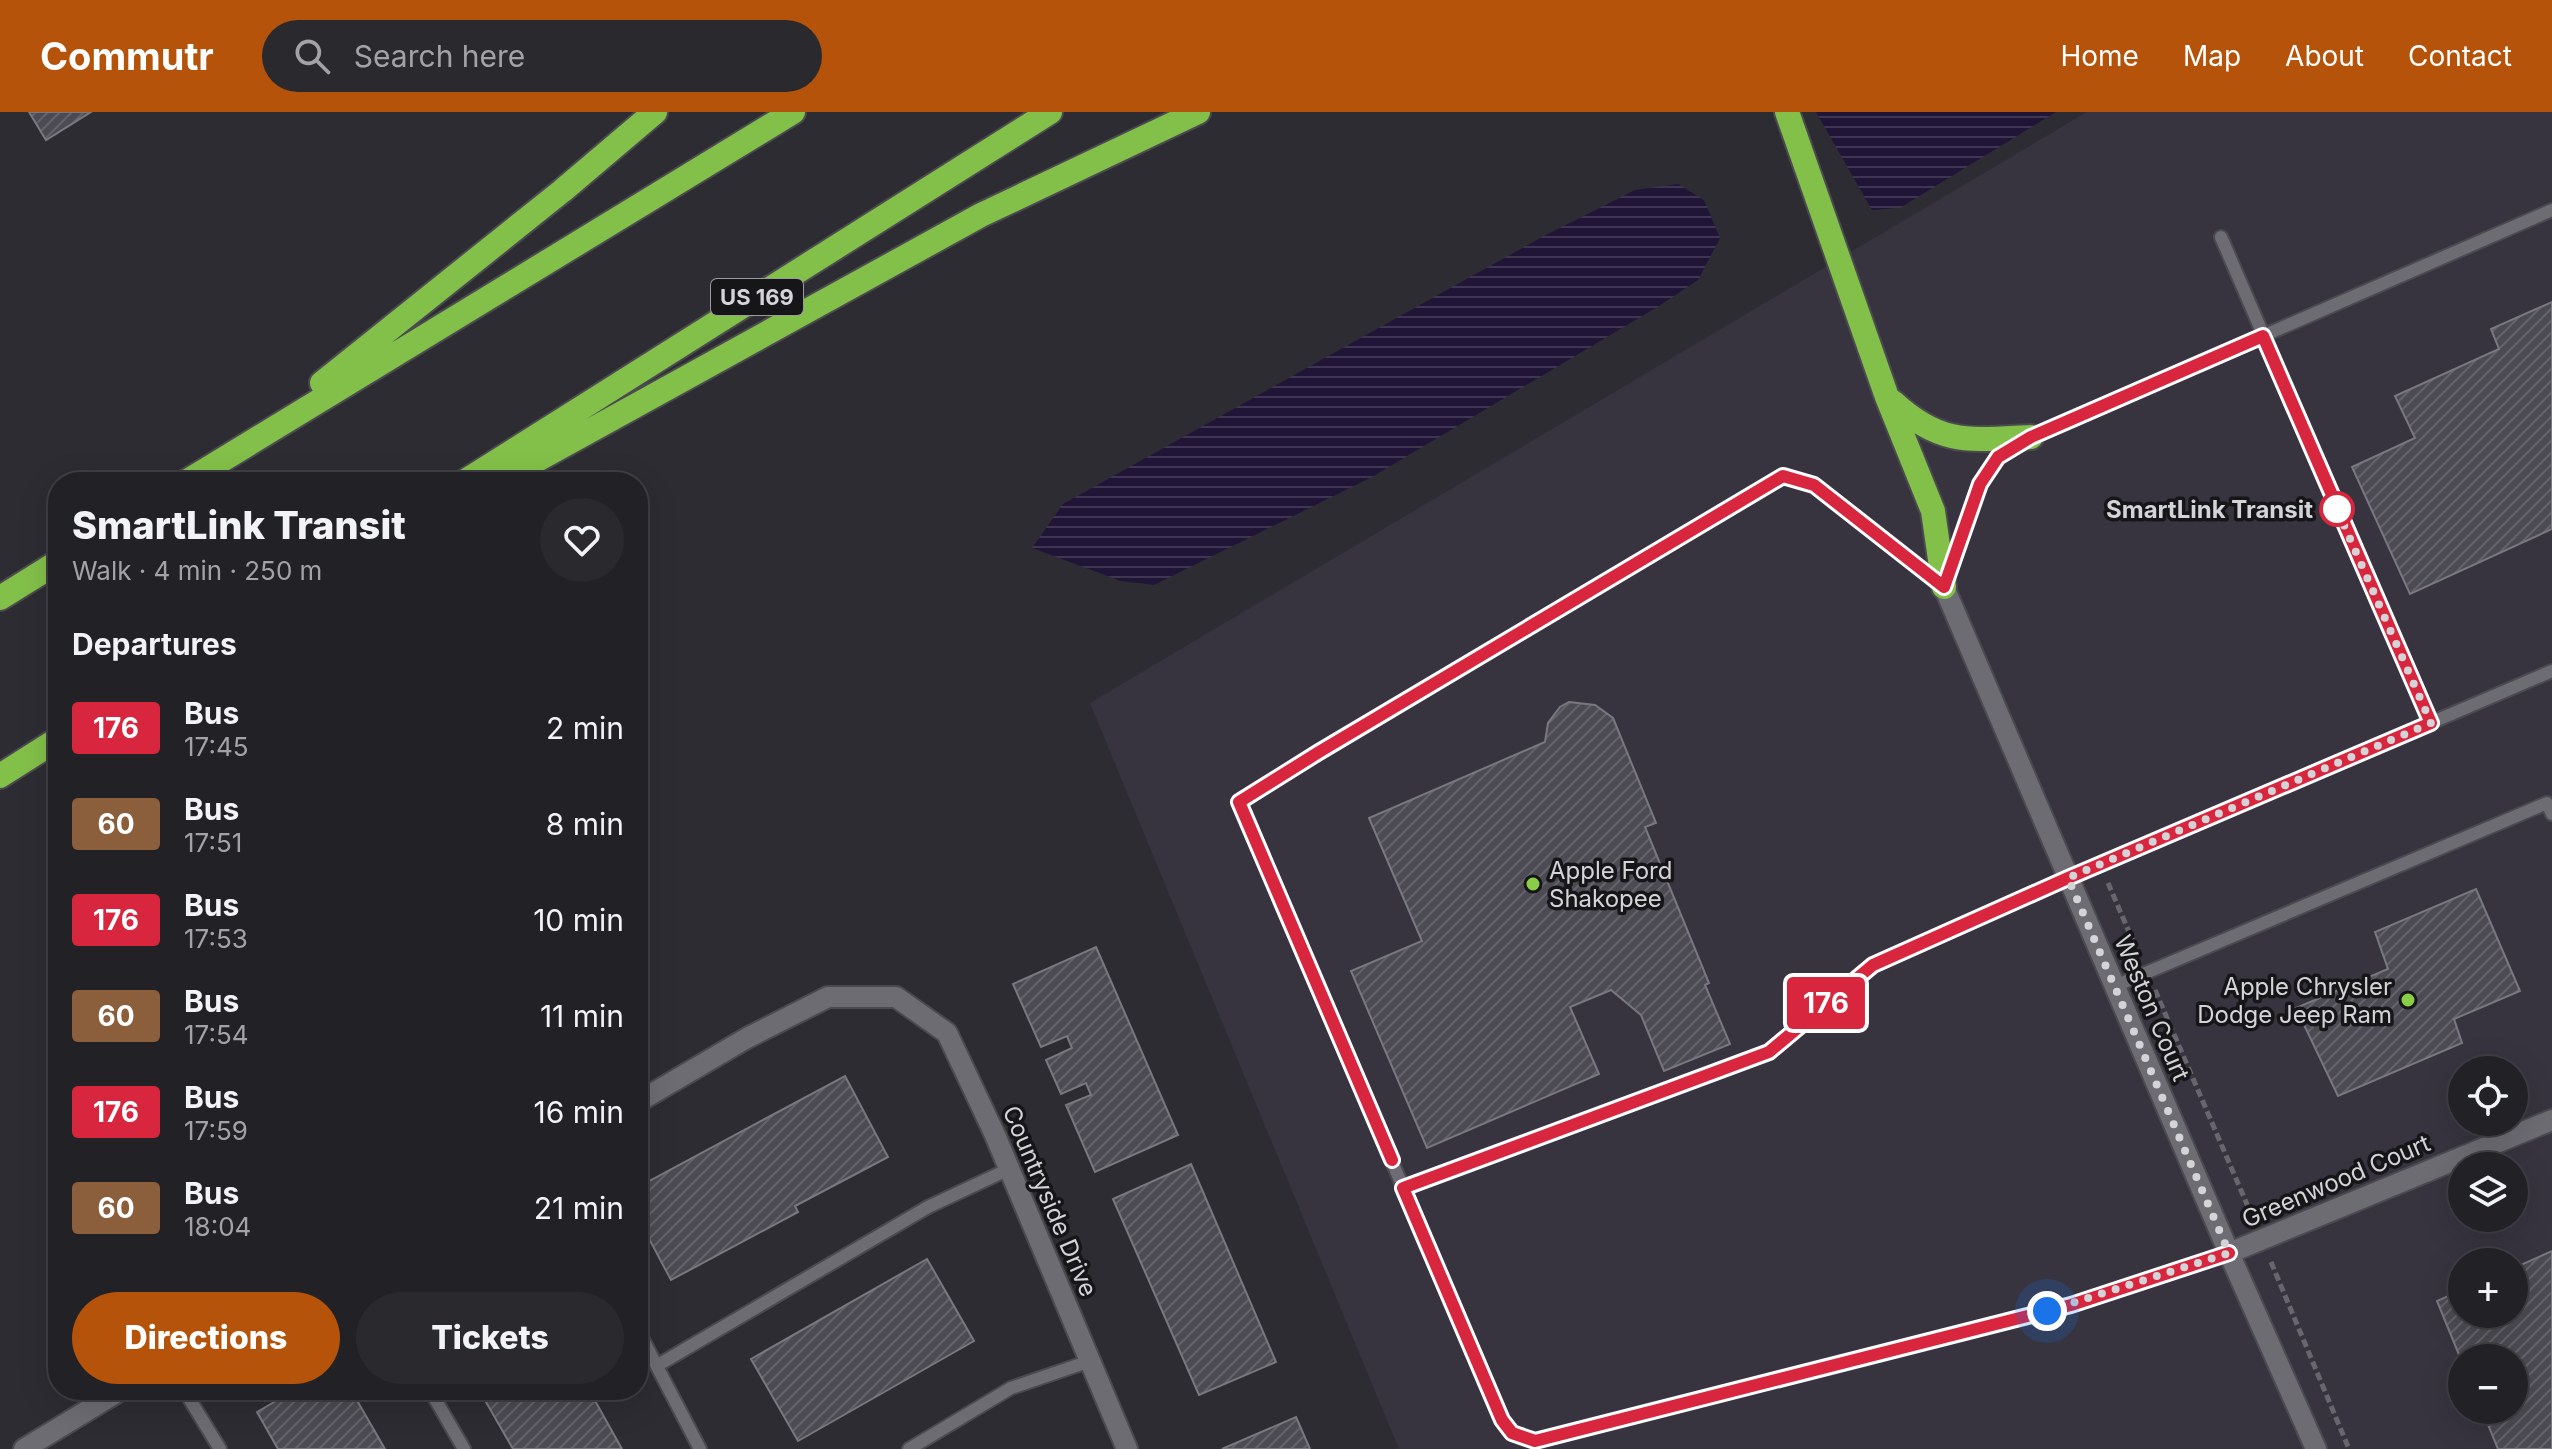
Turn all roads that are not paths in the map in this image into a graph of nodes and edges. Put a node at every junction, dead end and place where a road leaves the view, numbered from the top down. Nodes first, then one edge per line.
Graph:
1 (655, 112) edge
2 (793, 112) edge
3 (1050, 112) edge
4 (1198, 112) edge
5 (1787, 112) edge
6 (2552, 210) edge
7 (2221, 237) dead end
8 (2263, 336) junction
9 (1887, 397) junction
10 (2031, 437) junction
11 (243, 446) junction
12 (202, 472) edge
13 (480, 472) edge
14 (515, 472) edge
15 (48, 568) edge
16 (1944, 587) junction
17 (0, 598) edge
18 (2552, 671) edge
19 (2431, 723) junction
20 (48, 745) edge
21 (0, 776) edge
22 (2552, 814) edge
23 (2068, 878) junction
24 (2115, 986) junction
25 (648, 1096) edge
26 (2552, 1120) edge
27 (1009, 1169) junction
28 (1403, 1188) junction
29 (2229, 1253) junction
30 (648, 1348) edge
31 (1090, 1361) junction
32 (658, 1365) junction
33 (105, 1400) edge
34 (190, 1400) edge
35 (436, 1400) edge
36 (24, 1449) edge
37 (220, 1449) edge
38 (464, 1449) edge
39 (700, 1449) edge
40 (909, 1449) edge
41 (1127, 1449) edge
42 (2316, 1449) edge

1 - 11 highway
2 - 11 highway
3 - 13 highway, US 169
4 - 14 highway
5 - 9 highway
6 - 8 lane
7 - 8 lane
8 - 10 lane
8 - 19 lane
9 - 10 highway
9 - 16 highway
10 - 16 lane
11 - 12 highway
15 - 17 highway
16 - 23 street, Weston Court
16 - 28 lane
18 - 19 lane
19 - 23 lane
20 - 21 highway
22 - 24 lane
23 - 24 street, Weston Court
23 - 28 lane
24 - 29 street, Weston Court
25 - 27 street, Countryside Drive
26 - 29 street, Greenwood Court
27 - 31 street, Countryside Drive
27 - 32 lane
28 - 29 lane
29 - 42 street, Weston Court
30 - 32 lane
31 - 40 lane
31 - 41 street, Countryside Drive
32 - 39 lane
33 - 36 street
34 - 37 lane
35 - 38 lane

